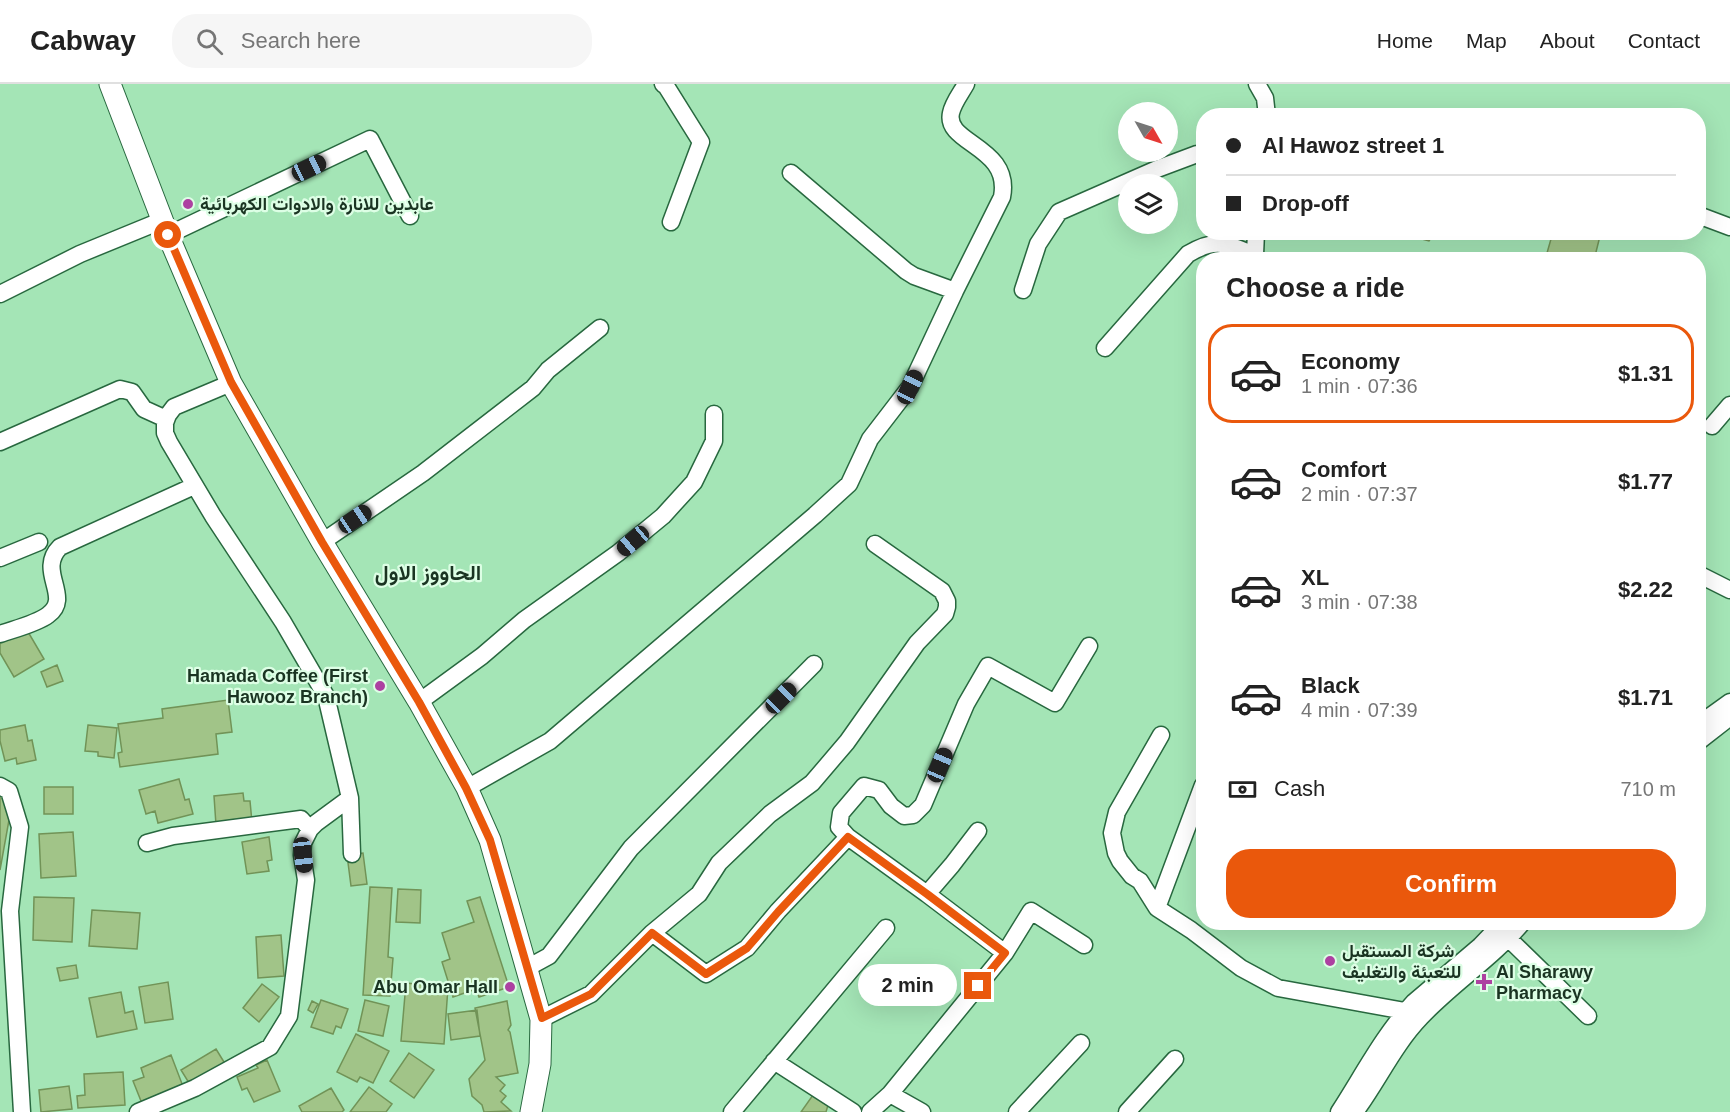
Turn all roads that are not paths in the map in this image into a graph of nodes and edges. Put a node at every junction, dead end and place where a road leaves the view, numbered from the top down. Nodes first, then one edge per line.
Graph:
1 (110, 84) edge
2 (663, 84) edge
3 (966, 84) edge
4 (1257, 84) edge
5 (1266, 108) edge
6 (1196, 154) edge
7 (791, 173) dead end
8 (410, 216) dead end
9 (1706, 218) edge
10 (671, 222) dead end
11 (1730, 227) edge
12 (165, 228) junction
13 (1243, 252) edge
14 (1023, 290) dead end
15 (955, 291) junction
16 (0, 294) edge
17 (600, 328) dead end
18 (1105, 348) dead end
19 (231, 382) junction
20 (1730, 405) edge
21 (714, 414) dead end
22 (166, 419) junction
23 (1712, 426) dead end
24 (0, 442) edge
25 (194, 486) junction
26 (39, 542) dead end
27 (322, 542) junction
28 (875, 544) dead end
29 (0, 558) edge
30 (1706, 578) edge
31 (1730, 590) edge
32 (0, 634) edge
33 (1089, 646) dead end
34 (814, 664) dead end
35 (419, 702) junction
36 (1730, 702) edge
37 (1730, 717) edge
38 (1706, 719) edge
39 (1161, 735) dead end
40 (1706, 736) edge
41 (0, 786) edge
42 (466, 788) junction
43 (350, 798) junction
44 (1196, 804) edge
45 (310, 829) junction
46 (978, 831) dead end
47 (848, 837) junction
48 (147, 843) dead end
49 (352, 854) dead end
50 (927, 894) junction
51 (1157, 908) junction
52 (886, 928) dead end
53 (1495, 930) edge
54 (1516, 930) edge
55 (652, 933) junction
56 (1509, 939) junction
57 (1084, 945) dead end
58 (1005, 953) junction
59 (527, 968) junction
60 (1405, 1011) junction
61 (1588, 1016) dead end
62 (542, 1018) junction
63 (1081, 1043) dead end
64 (1175, 1059) dead end
65 (774, 1061) junction
66 (890, 1094) junction
67 (22, 1112) edge
68 (138, 1112) edge
69 (531, 1112) edge
70 (732, 1112) edge
71 (853, 1112) edge
72 (870, 1112) edge
73 (922, 1112) edge
74 (1017, 1112) edge
75 (1127, 1112) edge
76 (1339, 1112) edge
77 (1355, 1112) edge

1 - 12 main road
2 - 10 street
3 - 15 street
4 - 5 street
6 - 14 street
7 - 15 street
8 - 12 street
9 - 11 street
12 - 16 street
12 - 19 main road
13 - 18 street
15 - 42 street
17 - 27 street
19 - 22 street
19 - 27 main road
20 - 23 street
21 - 35 street
22 - 24 street
22 - 25 street
25 - 32 street
25 - 43 street
26 - 29 street
27 - 35 main road
28 - 55 street
30 - 31 street
33 - 47 street
34 - 59 street
35 - 42 main road
36 - 38 street
37 - 40 street
39 - 51 street
41 - 67 street
42 - 59 main road
43 - 45 street
43 - 49 street
44 - 51 street
45 - 48 street
45 - 68 street
46 - 50 street
47 - 50 street
47 - 55 street
50 - 58 street
51 - 60 street
52 - 65 street
53 - 60 street
54 - 56 street
55 - 62 street
56 - 61 street
56 - 77 street
57 - 58 street
58 - 66 street
59 - 62 main road
60 - 76 street
62 - 69 main road
63 - 74 street
64 - 75 street
65 - 70 street
65 - 71 street
66 - 72 street
66 - 73 street

